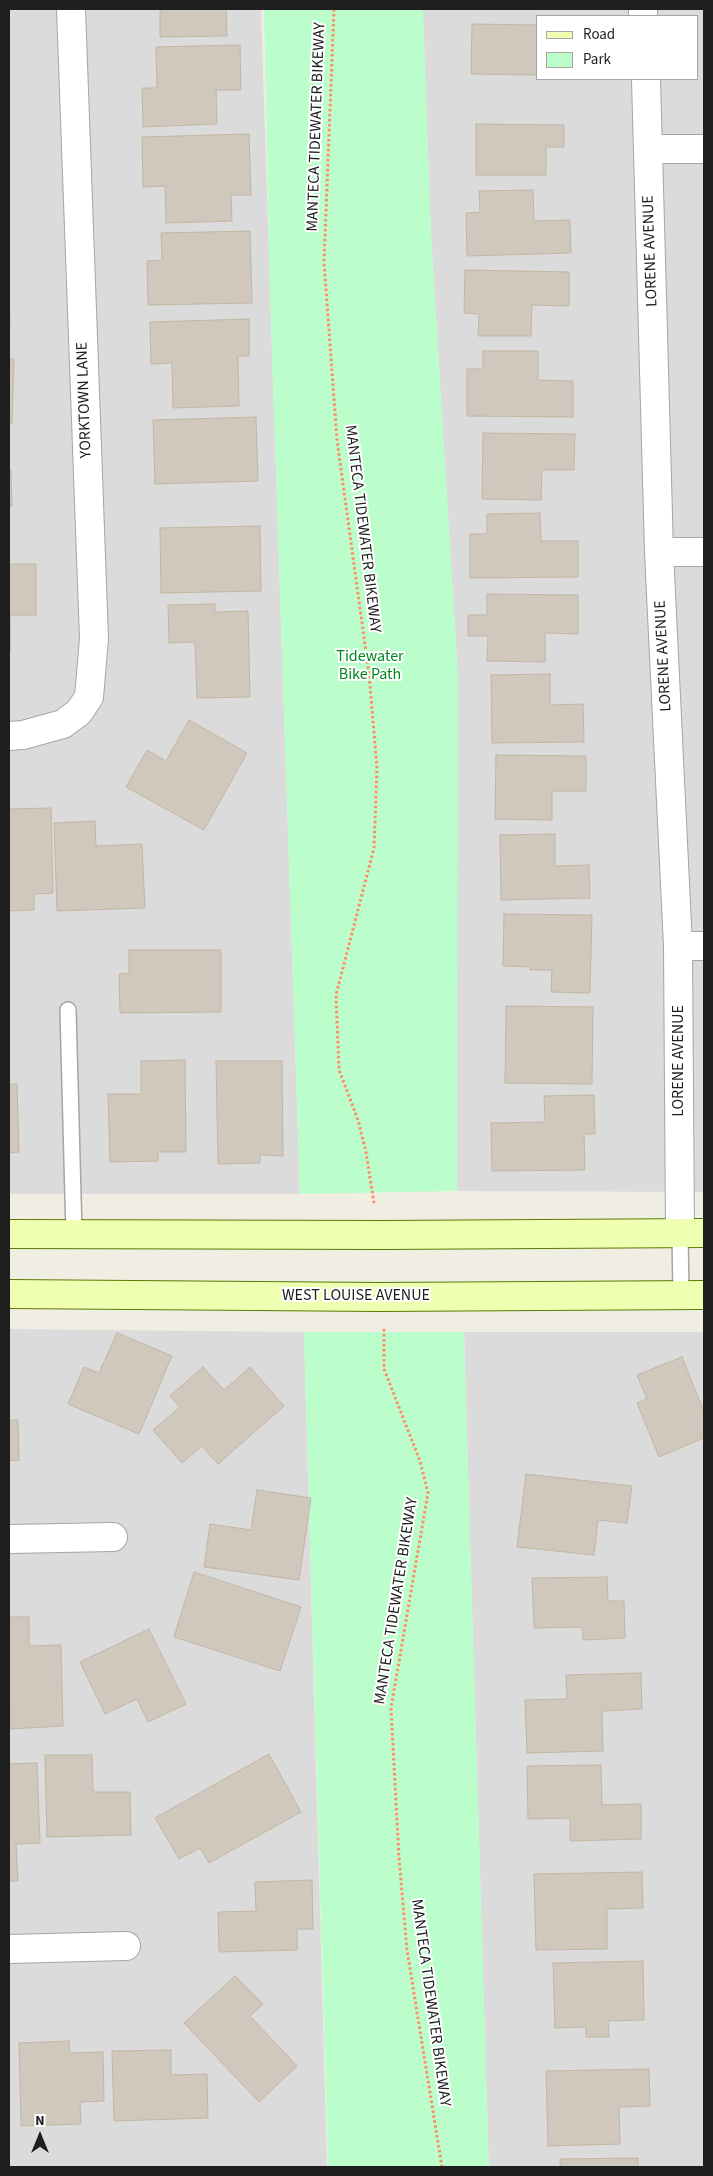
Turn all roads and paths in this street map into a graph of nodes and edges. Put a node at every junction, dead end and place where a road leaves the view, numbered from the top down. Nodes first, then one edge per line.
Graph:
1 (71, 9) edge
2 (334, 9) edge
3 (646, 80) edge
4 (704, 149) edge
5 (648, 150) junction
6 (659, 552) junction
7 (704, 552) edge
8 (9, 736) edge
9 (691, 946) edge
10 (68, 1010) dead end
11 (9, 1234) edge
12 (74, 1234) junction
13 (692, 1234) edge
14 (384, 1235) junction
15 (9, 1294) edge
16 (693, 1295) edge
17 (379, 1297) junction
18 (113, 1537) dead end
19 (9, 1539) edge
20 (126, 1946) dead end
21 (9, 1949) edge
22 (442, 2167) edge

1 - 8 street, YORKTOWN LANE
2 - 14 path, MANTECA TIDEWATER BIKEWAY
3 - 5 street, LORENE AVENUE
4 - 5 street
5 - 6 street, LORENE AVENUE
6 - 7 street
6 - 9 street, LORENE AVENUE
9 - 13 street, LORENE AVENUE
10 - 12 lane
11 - 12 main road
12 - 14 main road
13 - 14 main road
13 - 16 lane
15 - 17 main road, WEST LOUISE AVENUE
16 - 17 main road, WEST LOUISE AVENUE
17 - 22 path, MANTECA TIDEWATER BIKEWAY
18 - 19 street
20 - 21 street

